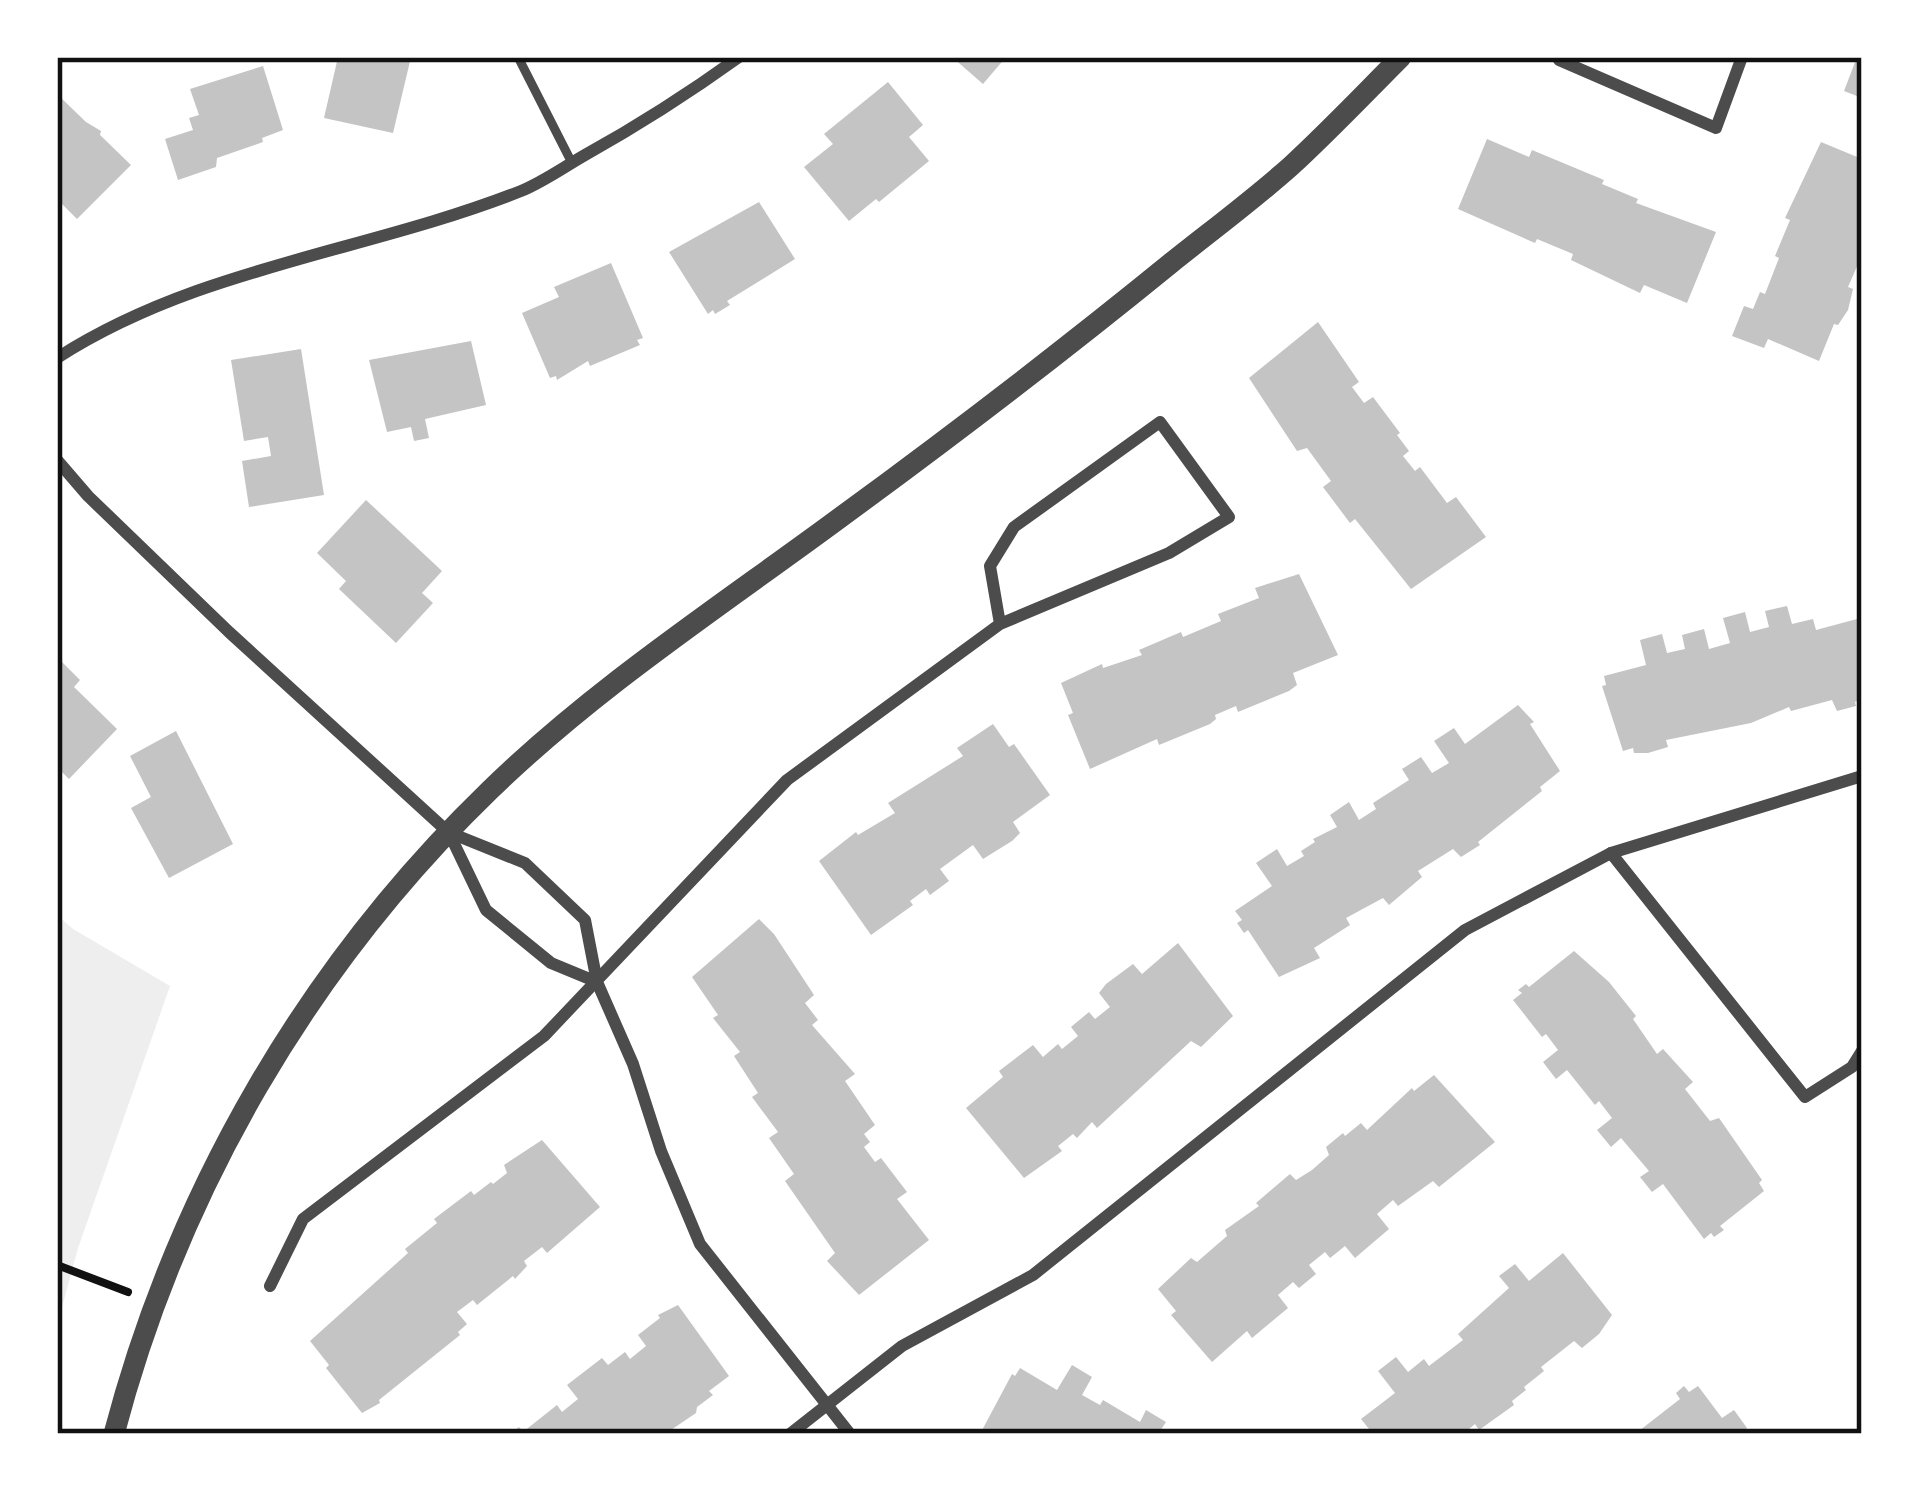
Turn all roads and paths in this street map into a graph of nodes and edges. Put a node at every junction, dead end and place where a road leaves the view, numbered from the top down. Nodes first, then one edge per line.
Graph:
1 (518, 57) edge
2 (739, 57) edge
3 (1401, 57) edge
4 (1561, 57) edge
5 (1742, 57) edge
6 (572, 163) junction
7 (57, 358) edge
8 (57, 460) edge
9 (1000, 624) junction
10 (1862, 776) edge
11 (448, 832) junction
12 (1611, 853) junction
13 (597, 982) junction
14 (1862, 1052) edge
15 (57, 1265) edge
16 (271, 1286) dead end
17 (155, 1303) junction
18 (826, 1406) junction
19 (114, 1434) edge
20 (790, 1434) edge
21 (850, 1434) edge

1 - 6 lane
2 - 6 street
3 - 11 street
4 - 5 street
6 - 7 street
8 - 11 street
9 - 9 street
9 - 13 street
10 - 12 street
11 - 13 street
11 - 13 street
11 - 17 street
12 - 14 street
12 - 18 street
13 - 16 street
13 - 18 street
15 - 17 path
17 - 19 street
18 - 20 street
18 - 21 street

